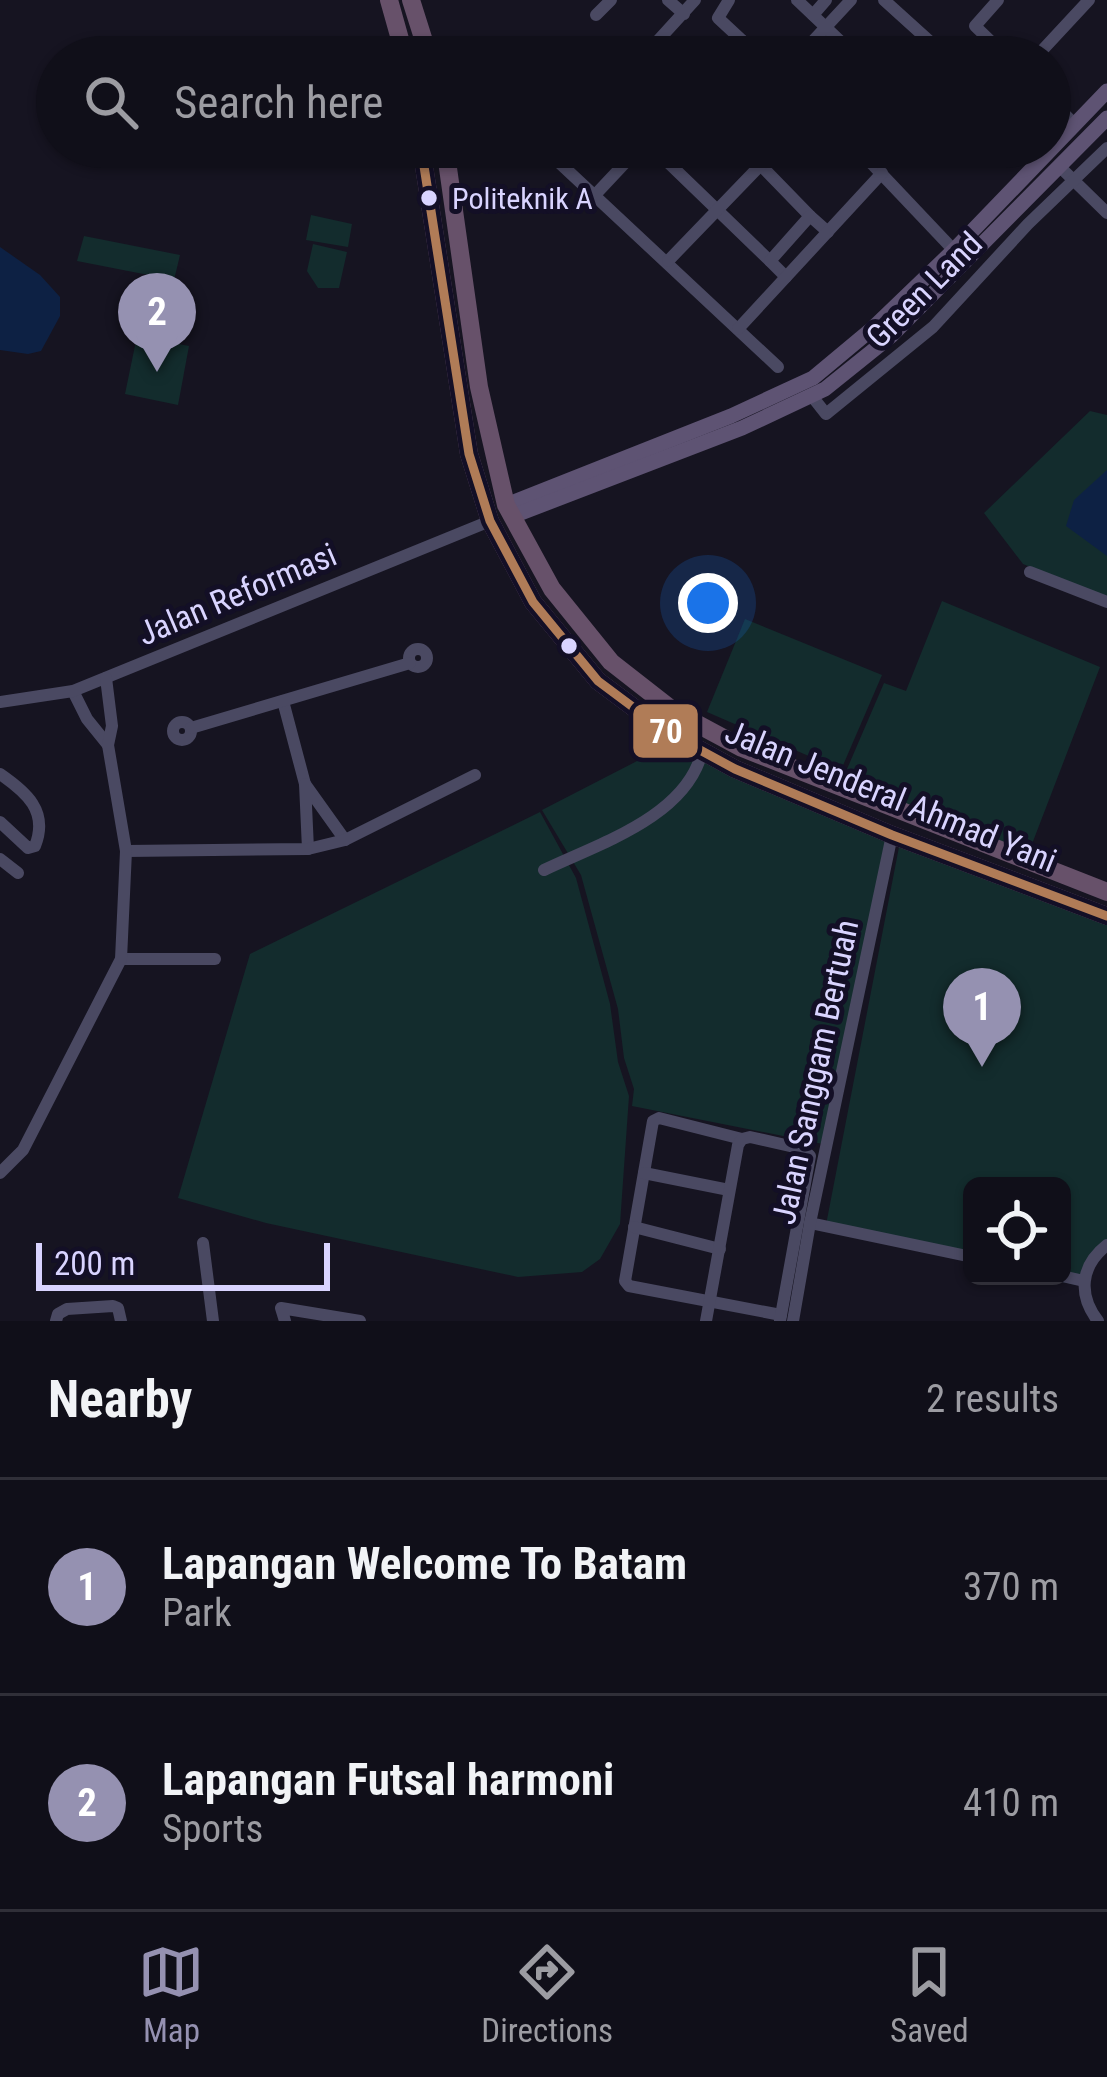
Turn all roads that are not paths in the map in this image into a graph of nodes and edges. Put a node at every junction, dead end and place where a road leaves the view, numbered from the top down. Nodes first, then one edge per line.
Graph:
1 (389, 0) edge
2 (411, 0) edge
3 (611, 0) edge
4 (668, 0) edge
5 (694, 0) edge
6 (797, 0) edge
7 (826, 0) edge
8 (850, 0) edge
9 (884, 0) edge
10 (998, 0) edge
11 (1089, 0) edge
12 (722, 3) edge
13 (684, 14) junction
14 (596, 15) dead end
15 (813, 15) junction
16 (826, 27) junction
17 (399, 36) edge
18 (422, 36) edge
19 (664, 36) edge
20 (738, 36) edge
21 (818, 36) edge
22 (835, 36) edge
23 (924, 36) edge
24 (985, 36) edge
25 (1056, 36) edge
26 (1107, 91) edge
27 (1107, 118) edge
28 (1071, 120) edge
29 (1076, 125) junction
30 (1071, 131) edge
31 (1107, 148) edge
32 (1071, 156) edge
33 (424, 168) edge
34 (448, 168) edge
35 (566, 168) edge
36 (620, 168) edge
37 (674, 168) edge
38 (757, 168) edge
39 (765, 168) edge
40 (877, 168) edge
41 (1037, 168) edge
42 (1059, 168) edge
43 (1061, 168) edge
44 (882, 173) junction
45 (1074, 182) junction
46 (595, 195) junction
47 (718, 208) junction
48 (1107, 213) edge
49 (810, 216) junction
50 (828, 232) junction
51 (959, 255) junction
52 (668, 261) junction
53 (770, 261) junction
54 (786, 277) junction
55 (929, 298) junction
56 (943, 316) junction
57 (738, 329) junction
58 (778, 367) dead end
59 (811, 395) junction
60 (510, 510) junction
61 (490, 521) junction
62 (1030, 572) dead end
63 (1107, 602) edge
64 (410, 662) dead end
65 (106, 678) junction
66 (73, 691) junction
67 (283, 700) junction
68 (0, 702) edge
69 (191, 728) dead end
70 (108, 745) junction
71 (702, 752) junction
72 (0, 774) edge
73 (475, 776) dead end
74 (305, 784) junction
75 (0, 822) edge
76 (892, 835) junction
77 (345, 840) junction
78 (308, 848) junction
79 (126, 850) junction
80 (0, 859) edge
81 (1029, 862) junction
82 (544, 870) dead end
83 (18, 874) dead end
84 (1021, 882) junction
85 (1107, 892) edge
86 (1107, 916) edge
87 (122, 959) junction
88 (215, 959) dead end
89 (740, 1142) junction
90 (0, 1173) edge
91 (644, 1173) junction
92 (729, 1190) junction
93 (810, 1222) junction
94 (634, 1227) junction
95 (203, 1243) dead end
96 (1107, 1245) edge
97 (720, 1249) junction
98 (963, 1255) edge
99 (1071, 1278) edge
100 (1084, 1281) junction
101 (709, 1302) junction
102 (89, 1314) edge
103 (784, 1319) edge
104 (56, 1321) edge
105 (121, 1321) edge
106 (213, 1321) edge
107 (285, 1321) edge
108 (360, 1321) edge
109 (706, 1321) edge
110 (1097, 1321) edge

1 - 17 highway
2 - 18 highway
3 - 14 street
4 - 13 street
5 - 13 street
6 - 15 street
7 - 15 street
8 - 16 street
9 - 23 street
10 - 24 street
11 - 25 street
12 - 20 street
13 - 19 street
15 - 16 street
16 - 21 street
16 - 22 street
26 - 29 main road
27 - 32 main road
28 - 29 street
29 - 30 main road
31 - 45 street, Green Land
33 - 61 highway, Jalan Jenderal Ahmad Yani
34 - 60 highway, Jalan Jenderal Ahmad Yani
35 - 46 street
36 - 46 street
37 - 47 street
38 - 47 street
39 - 49 street
40 - 44 street
41 - 51 main road
42 - 51 main road
43 - 45 street
44 - 50 street
44 - 51 street
45 - 48 street
45 - 56 street, Green Land
46 - 52 street
47 - 52 street
47 - 53 street
49 - 50 street
49 - 53 street
50 - 54 street
51 - 55 main road
51 - 60 main road
52 - 57 street
53 - 54 street
54 - 57 street
55 - 56 street
55 - 59 main road
56 - 59 street, Green Land
57 - 58 street
59 - 60 main road
60 - 81 highway, Jalan Jenderal Ahmad Yani
61 - 65 street, Jalan Reformasi
61 - 71 highway, Jalan Jenderal Ahmad Yani
62 - 63 street
64 - 67 street
65 - 66 street, Jalan Reformasi
65 - 70 street
66 - 68 street, Jalan Reformasi
66 - 70 street
67 - 69 street
67 - 74 street
70 - 79 street
71 - 76 highway, Jalan Jenderal Ahmad Yani
71 - 82 street
72 - 75 street
73 - 77 street
74 - 77 street
74 - 78 street
76 - 84 highway, Jalan Jenderal Ahmad Yani
76 - 93 street, Jalan Sanggam Bertuah
77 - 78 street
78 - 79 street
79 - 87 street
80 - 83 street
81 - 84 highway
81 - 85 highway, Jalan Jenderal Ahmad Yani
84 - 86 highway, Jalan Jenderal Ahmad Yani
87 - 88 street
87 - 90 street
89 - 91 street
89 - 92 street
89 - 103 street
91 - 92 street
91 - 94 street
92 - 97 street
93 - 98 street
93 - 103 street, Jalan Sanggam Bertuah
94 - 97 street
94 - 101 street
95 - 106 street
96 - 100 street
97 - 101 street
99 - 100 street
100 - 110 street
101 - 103 street
101 - 109 street
102 - 104 street
102 - 105 street
107 - 108 street

